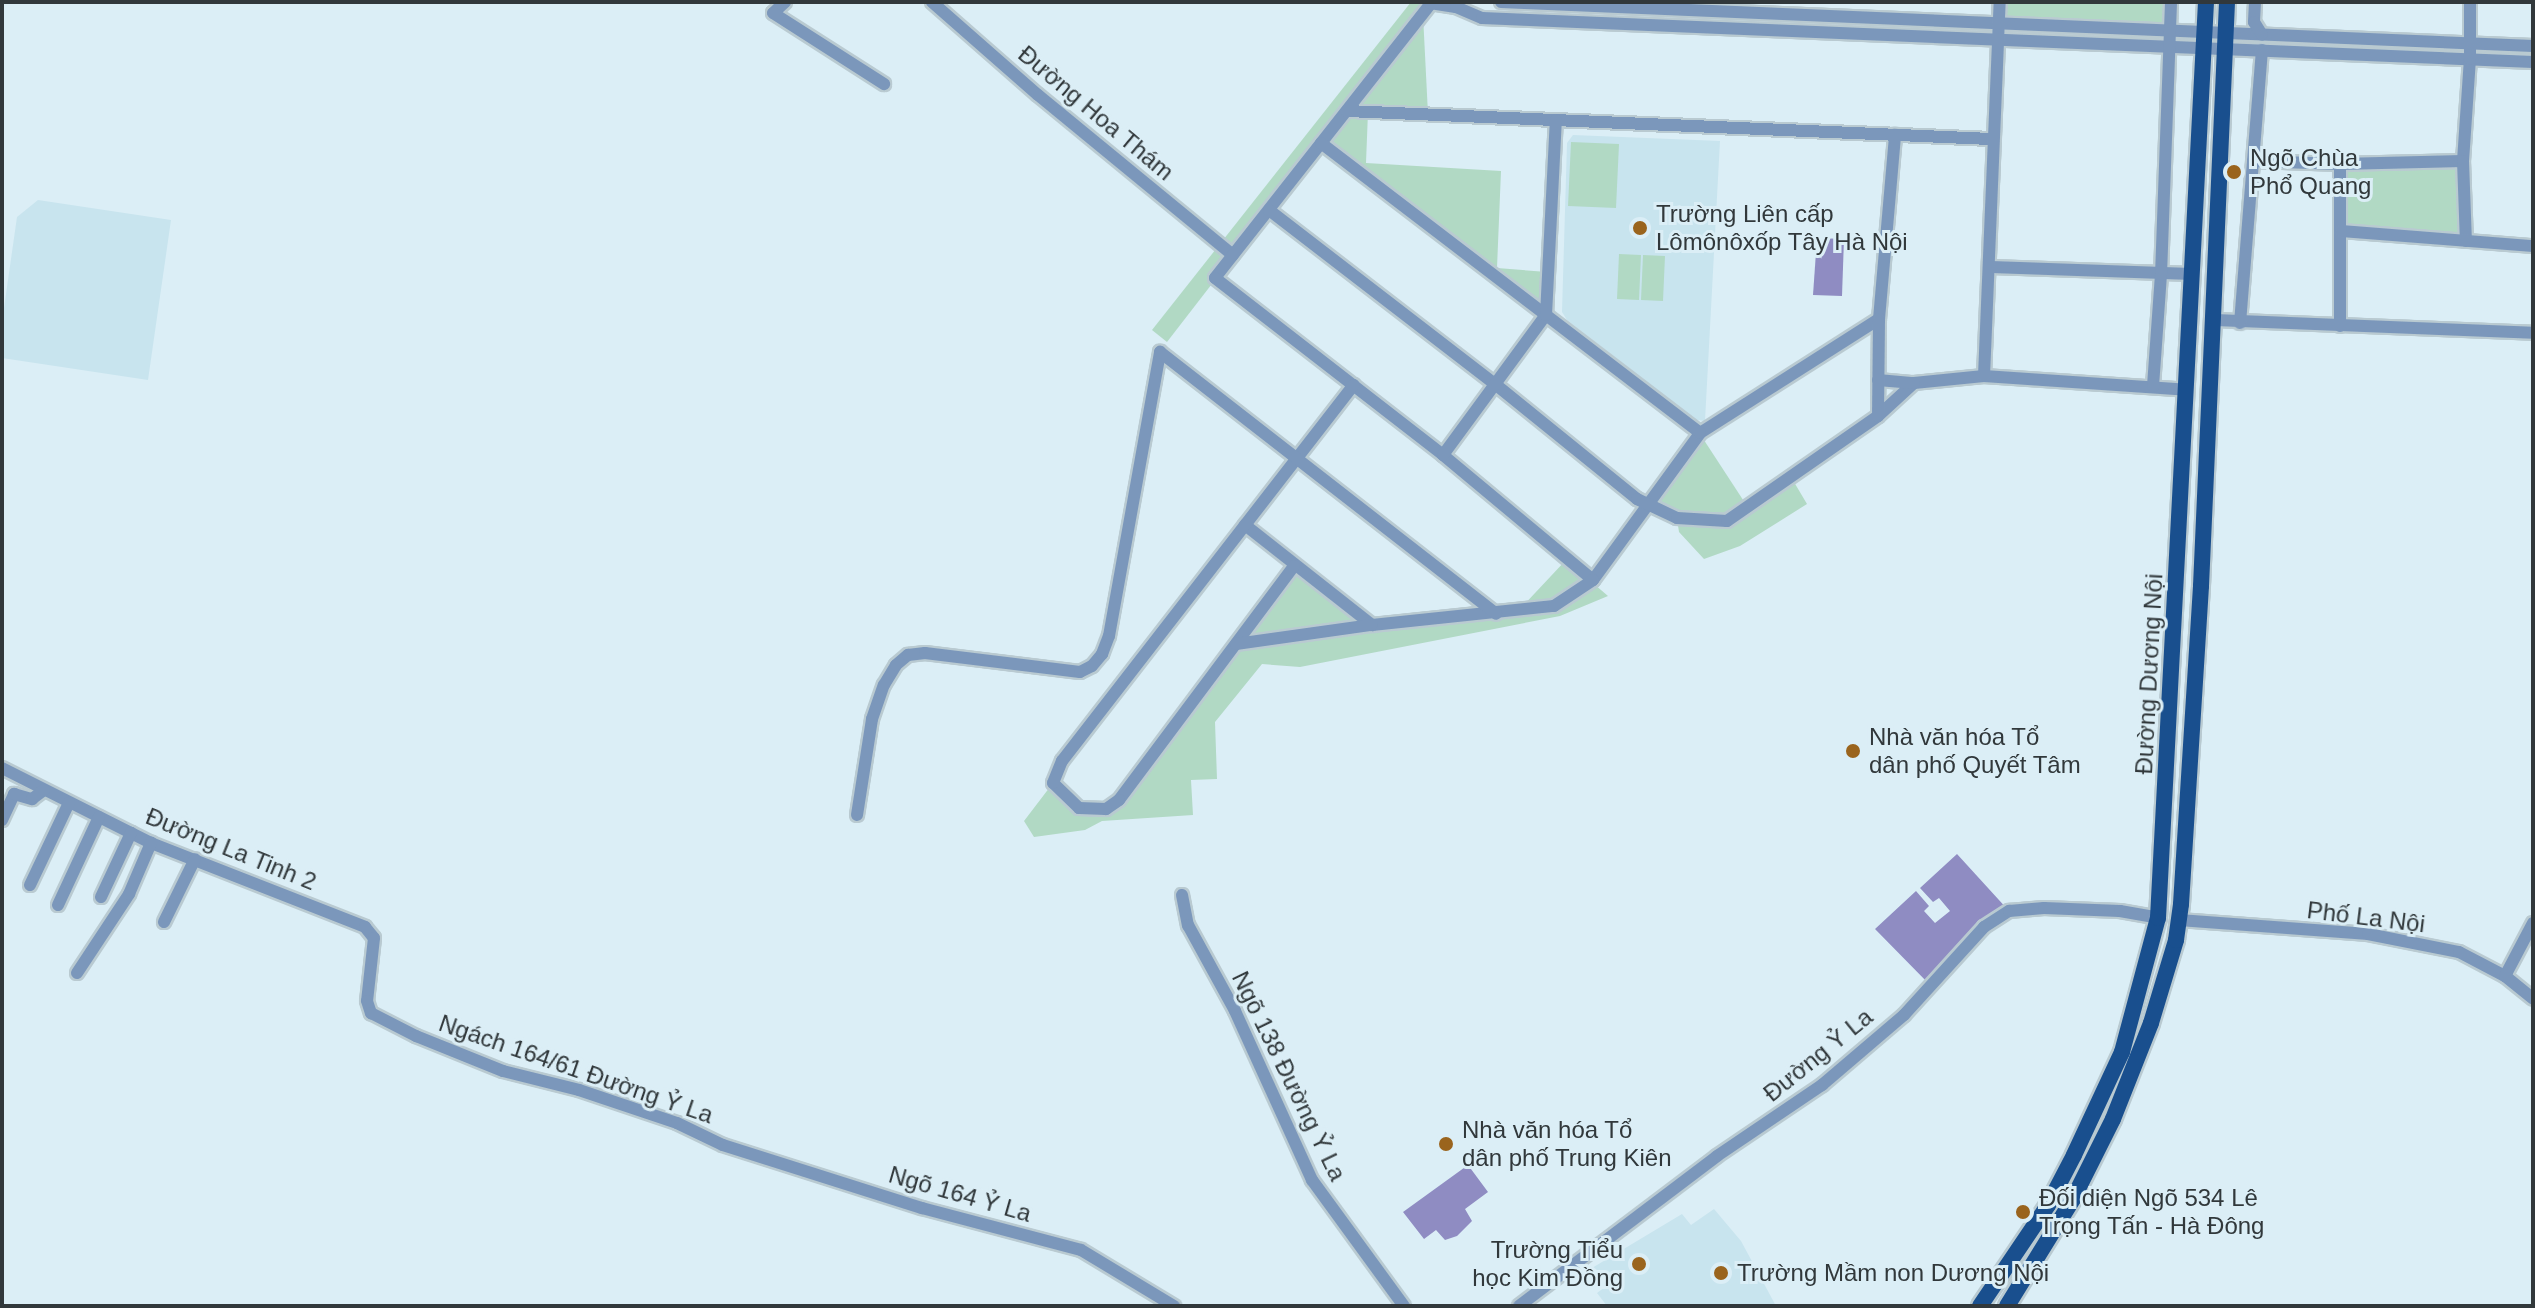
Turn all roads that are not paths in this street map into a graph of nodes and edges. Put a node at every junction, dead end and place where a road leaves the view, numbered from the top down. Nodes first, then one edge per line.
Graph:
1 (785, 2) edge
2 (932, 2) edge
3 (1472, 2) edge
4 (1501, 2) edge
5 (2000, 2) edge
6 (2171, 2) edge
7 (2206, 2) edge
8 (2227, 2) edge
9 (2255, 2) edge
10 (2470, 2) edge
11 (1431, 3) edge
12 (1456, 7) junction
13 (1999, 24) junction
14 (2170, 30) junction
15 (2262, 35) junction
16 (1996, 39) junction
17 (2205, 41) junction
18 (2226, 41) junction
19 (2468, 44) junction
20 (2533, 46) edge
21 (2169, 48) junction
22 (2262, 50) junction
23 (2470, 59) junction
24 (2533, 62) edge
25 (884, 84) dead end
26 (1347, 111) junction
27 (1556, 120) junction
28 (1895, 135) junction
29 (1992, 139) junction
30 (1321, 143) junction
31 (2253, 161) junction
32 (2463, 161) junction
33 (2340, 164) junction
34 (1269, 210) junction
35 (2341, 231) junction
36 (2466, 241) junction
37 (2533, 246) edge
38 (1233, 255) junction
39 (1990, 267) junction
40 (2193, 274) junction
41 (2161, 275) junction
42 (1546, 315) junction
43 (1879, 319) junction
44 (2215, 320) junction
45 (2240, 323) junction
46 (2340, 326) junction
47 (2533, 333) edge
48 (1984, 376) junction
49 (1878, 380) junction
50 (1914, 383) junction
51 (1495, 384) junction
52 (1354, 385) junction
53 (2153, 386) junction
54 (2187, 390) junction
55 (1878, 416) junction
56 (1700, 433) junction
57 (1443, 455) junction
58 (1297, 458) junction
59 (1659, 491) junction
60 (1631, 494) junction
61 (1648, 506) junction
62 (1245, 525) junction
63 (1294, 566) junction
64 (1593, 580) junction
65 (1496, 614) junction
66 (1372, 625) junction
67 (1236, 644) junction
68 (2, 768) edge
69 (44, 790) junction
70 (69, 803) junction
71 (857, 815) dead end
72 (99, 817) junction
73 (2, 820) edge
74 (131, 833) junction
75 (151, 843) junction
76 (195, 859) junction
77 (30, 885) dead end
78 (1182, 895) dead end
79 (101, 897) dead end
80 (58, 905) dead end
81 (2158, 918) junction
82 (2179, 920) junction
83 (164, 922) dead end
84 (2533, 923) edge
85 (77, 973) dead end
86 (2505, 976) junction
87 (2533, 999) edge
88 (371, 1013) joint
89 (723, 1145) joint
90 (1174, 1306) edge
91 (1404, 1306) edge
92 (1519, 1306) edge
93 (1980, 1306) edge
94 (2007, 1306) edge

1 - 25 street
2 - 38 street, Đường Hoa Thám
3 - 12 street
4 - 13 street
5 - 13 street
6 - 14 street
7 - 17 main road, Đường Dương Nội
8 - 18 main road, Đường Dương Nội
9 - 15 street
10 - 19 street
11 - 12 street
11 - 26 street
12 - 16 street
13 - 14 street
13 - 16 street
14 - 17 street
14 - 21 street
15 - 18 street
15 - 19 street
16 - 21 street
16 - 29 street
17 - 18 street
17 - 21 street
17 - 40 main road, Đường Dương Nội
18 - 22 street
18 - 44 main road, Đường Dương Nội
19 - 20 street
19 - 23 street
21 - 41 street
22 - 23 street
22 - 31 street
23 - 24 street
23 - 32 street
26 - 27 street
26 - 30 street
27 - 28 street
27 - 42 street
28 - 29 street
28 - 43 street
29 - 39 street
30 - 34 street
30 - 42 street
31 - 33 street
31 - 45 street
32 - 33 street
32 - 36 street
33 - 35 street
34 - 38 street
34 - 51 street
35 - 36 street
35 - 46 street
36 - 37 street
38 - 52 street
39 - 41 street
39 - 48 street
40 - 41 street
40 - 54 main road, Đường Dương Nội
41 - 53 street
42 - 51 street
42 - 56 street
43 - 49 street
43 - 56 street
44 - 45 street
44 - 82 main road, Đường Dương Nội
45 - 46 street
46 - 47 street
48 - 50 street
48 - 53 street
49 - 50 street
49 - 55 street
50 - 55 street
51 - 57 street
51 - 60 street
52 - 57 street
52 - 58 street
53 - 54 street
54 - 81 main road, Đường Dương Nội
55 - 61 street
56 - 59 street
57 - 64 street
58 - 62 street
58 - 65 street
58 - 71 street
59 - 60 street
59 - 61 street
60 - 61 street
61 - 64 street
62 - 63 street
62 - 67 street
63 - 66 street
63 - 67 street
64 - 65 street
65 - 66 street
66 - 67 street
68 - 69 street, Đường La Tinh 2
69 - 70 street, Đường La Tinh 2
69 - 73 street
70 - 72 street, Đường La Tinh 2
70 - 77 street
72 - 74 street, Đường La Tinh 2
72 - 80 street
74 - 75 street, Đường La Tinh 2
74 - 79 street
75 - 76 street, Đường La Tinh 2
75 - 85 street
76 - 83 street
76 - 88 street, Đường La Tinh 2
78 - 91 street, Ngõ 138 Đường Ỷ La
81 - 82 main road
81 - 92 street, Đường Ỷ La
81 - 93 main road, Đường Dương Nội
82 - 86 street, Phố La Nội
82 - 94 main road, Đường Dương Nội
84 - 86 street
86 - 87 street, Phố La Nội
88 - 89 street, Ngách 164/61 Đường Ỷ La
89 - 90 street, Ngõ 164 Ỷ La

